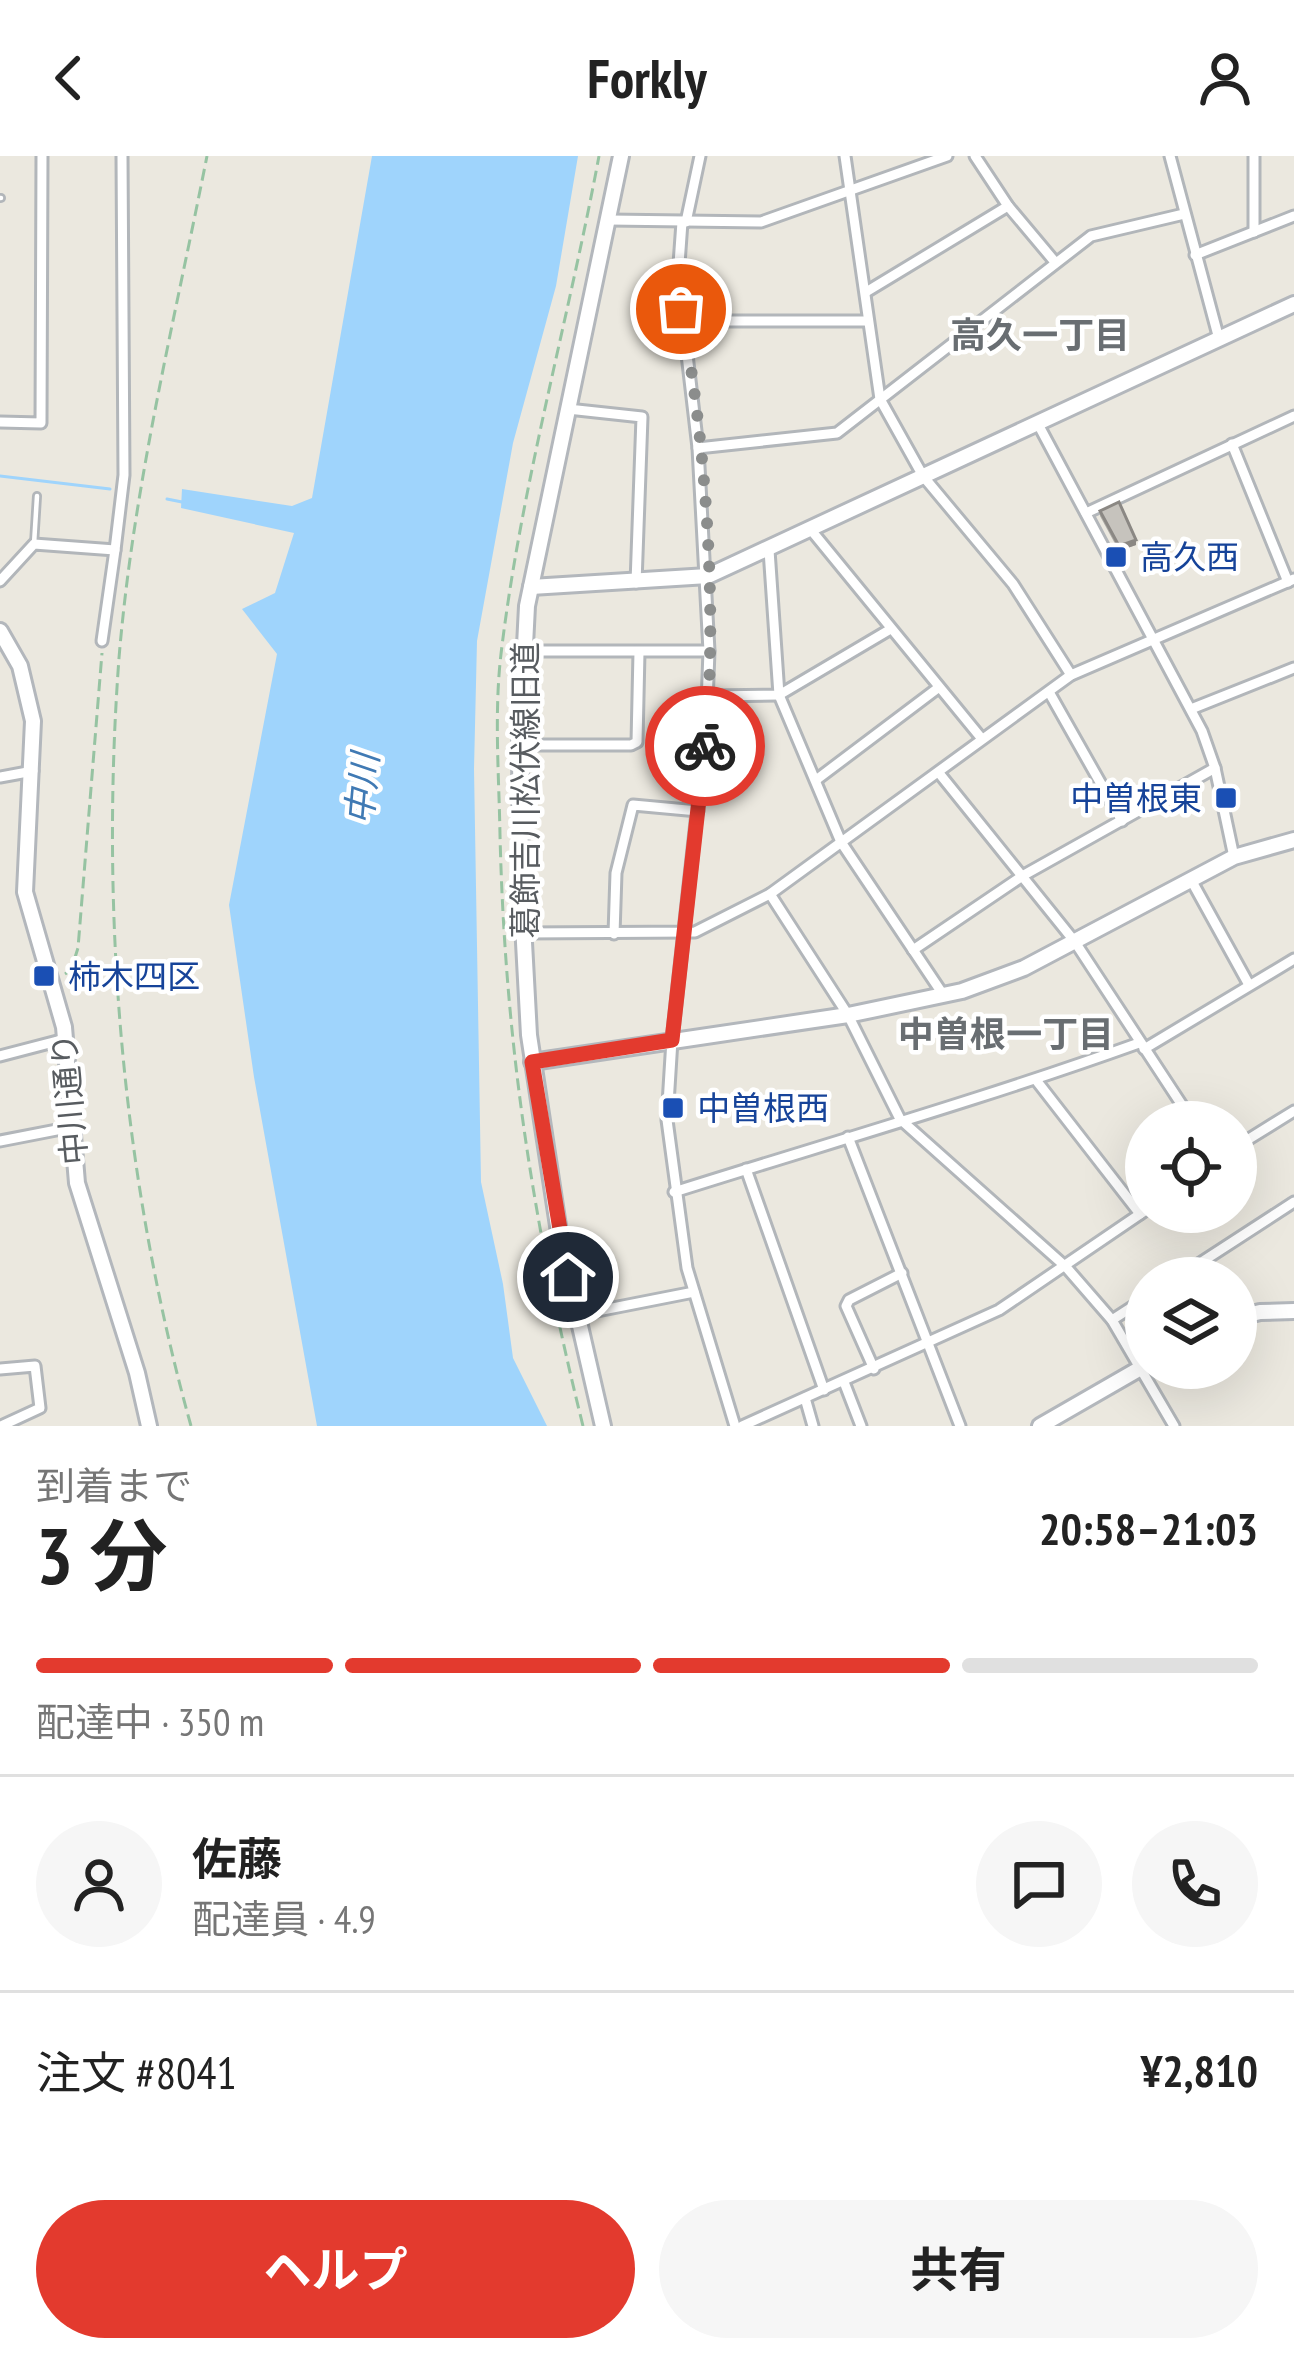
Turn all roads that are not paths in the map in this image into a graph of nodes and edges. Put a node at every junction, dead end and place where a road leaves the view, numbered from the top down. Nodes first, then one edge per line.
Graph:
1 (41, 156) edge
2 (122, 156) edge
3 (621, 156) edge
4 (700, 156) edge
5 (844, 156) edge
6 (947, 156) edge
7 (975, 156) edge
8 (1170, 156) edge
9 (1254, 156) edge
10 (850, 190) junction
11 (1008, 206) junction
12 (1184, 214) junction
13 (1294, 216) edge
14 (609, 220) junction
15 (684, 222) junction
16 (1254, 232) junction
17 (1196, 255) junction
18 (1055, 262) junction
19 (866, 292) junction
20 (1294, 304) edge
21 (683, 320) junction
22 (868, 320) junction
23 (1219, 339) junction
24 (880, 399) junction
25 (567, 409) junction
26 (1294, 416) edge
27 (0, 422) edge
28 (1038, 424) junction
29 (1232, 444) junction
30 (698, 448) junction
31 (923, 476) junction
32 (37, 496) dead end
33 (1086, 513) junction
34 (811, 530) junction
35 (34, 544) junction
36 (115, 550) junction
37 (769, 550) junction
38 (708, 576) junction
39 (1291, 580) edge
40 (0, 581) edge
41 (636, 583) junction
42 (531, 587) junction
43 (890, 630) junction
44 (0, 631) edge
45 (1153, 639) junction
46 (102, 641) road end
47 (524, 651) junction
48 (709, 651) junction
49 (639, 652) junction
50 (1294, 668) edge
51 (1071, 675) junction
52 (938, 688) junction
53 (1048, 692) junction
54 (779, 695) junction
55 (708, 697) junction
56 (1191, 709) junction
57 (982, 739) junction
58 (520, 745) junction
59 (1215, 768) junction
60 (33, 771) junction
61 (939, 773) junction
62 (0, 777) edge
63 (816, 780) junction
64 (698, 811) junction
65 (1122, 821) junction
66 (1294, 840) edge
67 (842, 842) junction
68 (1234, 856) junction
69 (1024, 874) junction
70 (1190, 878) junction
71 (770, 894) junction
72 (523, 933) junction
73 (614, 934) junction
74 (685, 934) junction
75 (1075, 942) junction
76 (913, 950) junction
77 (1294, 959) edge
78 (1248, 983) junction
79 (944, 996) junction
80 (848, 1015) junction
81 (65, 1039) junction
82 (672, 1040) junction
83 (1142, 1046) junction
84 (0, 1056) edge
85 (532, 1062) junction
86 (1036, 1080) junction
87 (1178, 1101) edge
88 (1294, 1111) edge
89 (900, 1119) junction
90 (72, 1127) junction
91 (1257, 1134) edge
92 (848, 1137) junction
93 (0, 1141) edge
94 (746, 1169) junction
95 (1125, 1190) edge
96 (674, 1192) junction
97 (1294, 1202) edge
98 (1125, 1225) edge
99 (1209, 1257) edge
100 (1066, 1267) junction
101 (902, 1273) junction
102 (694, 1292) junction
103 (1294, 1311) edge
104 (1125, 1312) edge
105 (1257, 1313) edge
106 (577, 1315) junction
107 (1112, 1320) junction
108 (1125, 1340) edge
109 (930, 1344) junction
110 (0, 1369) edge
111 (874, 1369) junction
112 (1125, 1377) edge
113 (844, 1382) junction
114 (1155, 1389) edge
115 (824, 1390) junction
116 (805, 1398) junction
117 (1, 1426) edge
118 (149, 1426) edge
119 (603, 1426) edge
120 (739, 1426) edge
121 (813, 1426) edge
122 (861, 1426) edge
123 (960, 1426) edge
124 (1040, 1426) edge
125 (1174, 1426) edge

1 - 27 street
2 - 36 street
3 - 14 street, 葛飾吉川松伏線旧道
4 - 15 street
5 - 10 street
6 - 10 street
7 - 11 street
8 - 12 street
9 - 16 street
10 - 15 street
10 - 19 street
11 - 18 street
11 - 19 street
12 - 17 street
12 - 18 street
13 - 16 street
14 - 15 street
14 - 25 street, 葛飾吉川松伏線旧道
15 - 21 street
16 - 17 street
17 - 23 street
18 - 24 street
19 - 22 street
20 - 23 street
21 - 22 street
21 - 30 street
22 - 24 street
23 - 28 street
24 - 30 street
24 - 31 street
25 - 41 street
25 - 42 street, 葛飾吉川松伏線旧道
26 - 29 street
28 - 31 street
28 - 33 street
29 - 33 street
29 - 39 street
30 - 38 street
31 - 34 street
31 - 51 street
32 - 35 lane
33 - 45 street
34 - 37 street
34 - 43 street
35 - 36 street
35 - 40 street
36 - 46 street
37 - 38 street
37 - 54 street
38 - 41 street
38 - 48 street
39 - 45 street
41 - 42 street
42 - 47 street, 葛飾吉川松伏線旧道
43 - 52 street
43 - 54 street
44 - 60 street, 中川通り
45 - 51 street
45 - 56 street
47 - 49 street
47 - 58 street, 葛飾吉川松伏線旧道
48 - 49 street
48 - 55 street
49 - 58 street
50 - 56 street
51 - 53 street
52 - 57 street
52 - 63 street
53 - 57 street
53 - 65 street
54 - 55 street
54 - 63 street
55 - 64 street
56 - 59 street
57 - 61 street
58 - 72 street, 葛飾吉川松伏線旧道
59 - 65 street
59 - 68 street
60 - 62 street
60 - 81 street, 中川通り
61 - 67 street
61 - 69 street
63 - 67 street
64 - 73 street
64 - 74 street
65 - 69 street
66 - 68 street
67 - 71 street
67 - 76 street
68 - 70 street
69 - 75 street
69 - 76 street
70 - 75 street
70 - 78 street
71 - 74 street
71 - 80 street
72 - 73 street
72 - 85 street, 葛飾吉川松伏線旧道
73 - 74 street
74 - 82 street
75 - 79 street
75 - 83 street
76 - 79 street
77 - 78 street
78 - 83 street
79 - 80 street
80 - 82 street
80 - 89 street
81 - 84 street
81 - 90 street, 中川通り
82 - 85 street
82 - 96 street
83 - 86 street
83 - 87 street
85 - 106 street, 葛飾吉川松伏線旧道
86 - 89 street
86 - 95 street
88 - 91 street
89 - 92 street
89 - 100 street
90 - 93 street
90 - 118 street, 中川通り
92 - 94 street
92 - 101 street
94 - 96 street
94 - 115 street
96 - 102 street
97 - 99 street
98 - 100 street
100 - 107 street
100 - 109 street
101 - 109 street
101 - 111 street
102 - 106 street
102 - 120 street
103 - 105 street
104 - 107 street
106 - 119 street, 葛飾吉川松伏線旧道
107 - 108 street
109 - 111 street
109 - 123 street
110 - 117 street
111 - 113 street
112 - 124 street
113 - 115 street
113 - 122 street
114 - 125 street
115 - 116 street
116 - 120 street
116 - 121 street

